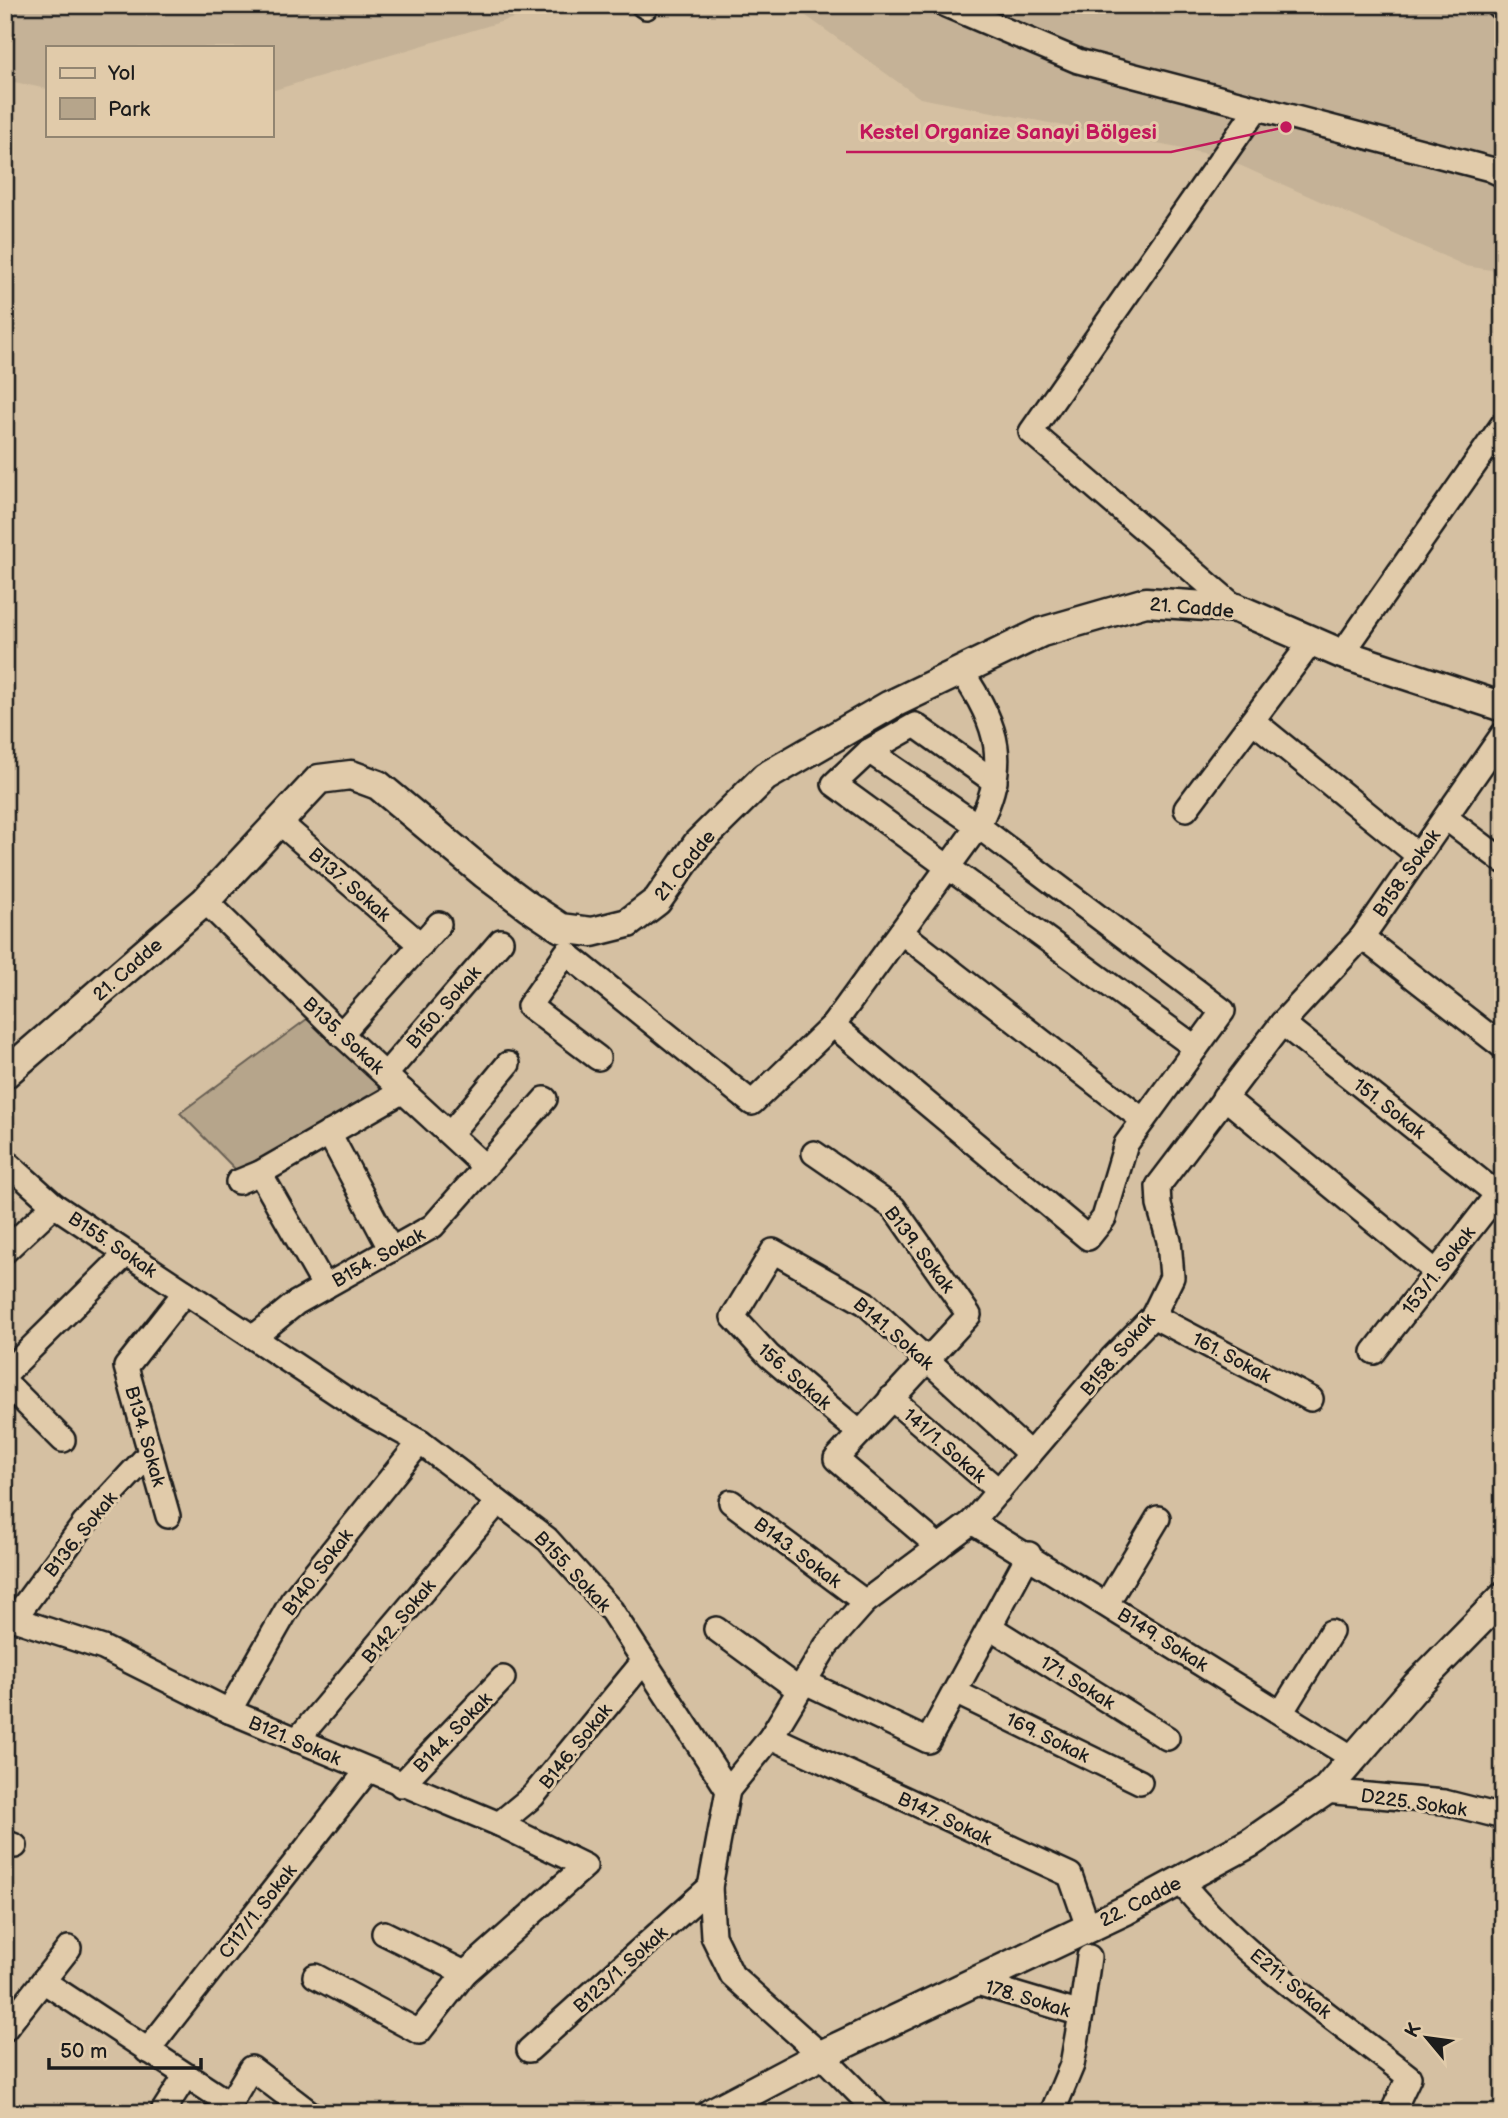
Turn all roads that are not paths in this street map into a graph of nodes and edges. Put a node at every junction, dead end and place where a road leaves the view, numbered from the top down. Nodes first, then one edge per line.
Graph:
1 (946, 5) edge
2 (1257, 108) junction
3 (1503, 175) edge
4 (1503, 424) edge
5 (1236, 608) junction
6 (1312, 641) junction
7 (1342, 654) junction
8 (961, 671) junction
9 (1503, 708) edge
10 (1253, 721) junction
11 (1503, 734) edge
12 (869, 751) junction
13 (995, 782) junction
14 (1186, 809) dead end
15 (1446, 818) junction
16 (279, 822) junction
17 (978, 826) junction
18 (1419, 856) junction
19 (1503, 861) edge
20 (948, 867) junction
21 (205, 901) junction
22 (439, 924) dead end
23 (901, 932) junction
24 (1362, 937) junction
25 (501, 941) dead end
26 (421, 945) junction
27 (1282, 1023) junction
28 (833, 1025) junction
29 (341, 1034) junction
30 (1503, 1046) edge
31 (1196, 1048) junction
32 (598, 1058) dead end
33 (509, 1064) dead end
34 (5, 1074) edge
35 (386, 1074) junction
36 (403, 1091) junction
37 (1224, 1097) junction
38 (545, 1099) dead end
39 (1143, 1120) junction
40 (329, 1133) junction
41 (450, 1134) junction
42 (814, 1153) dead end
43 (5, 1161) edge
44 (484, 1166) junction
45 (260, 1173) junction
46 (238, 1182) dead end
47 (1500, 1190) edge
48 (54, 1205) junction
49 (391, 1250) junction
50 (5, 1251) edge
51 (125, 1255) junction
52 (1436, 1272) junction
53 (325, 1287) junction
54 (185, 1292) junction
55 (1153, 1316) junction
56 (733, 1317) joint
57 (254, 1338) junction
58 (1374, 1352) dead end
59 (924, 1360) junction
60 (5, 1374) edge
61 (5, 1382) edge
62 (891, 1398) junction
63 (1311, 1399) dead end
64 (860, 1433) junction
65 (63, 1440) dead end
66 (419, 1442) junction
67 (150, 1453) junction
68 (1030, 1454) junction
69 (999, 1491) junction
70 (498, 1502) junction
71 (731, 1502) dead end
72 (168, 1516) dead end
73 (1158, 1518) dead end
74 (972, 1522) junction
75 (939, 1547) junction
76 (1029, 1554) junction
77 (1503, 1597) edge
78 (865, 1602) junction
79 (1107, 1604) junction
80 (10, 1617) edge
81 (990, 1627) junction
82 (716, 1629) dead end
83 (1331, 1632) dead end
84 (645, 1661) junction
85 (503, 1678) dead end
86 (802, 1686) junction
87 (955, 1692) junction
88 (229, 1711) junction
89 (1281, 1713) junction
90 (771, 1737) junction
91 (1167, 1738) dead end
92 (297, 1740) junction
93 (1353, 1758) junction
94 (367, 1771) junction
95 (1140, 1782) dead end
96 (401, 1785) junction
97 (728, 1790) junction
98 (1325, 1791) junction
99 (1498, 1810) edge
100 (499, 1824) junction
101 (1180, 1881) junction
102 (710, 1887) junction
103 (1088, 1927) junction
104 (384, 1933) dead end
105 (69, 1948) dead end
106 (1090, 1958) dead end
107 (465, 1973) junction
108 (315, 1976) dead end
109 (43, 1981) junction
110 (974, 1982) junction
111 (1081, 2014) junction
112 (5, 2029) edge
113 (529, 2050) dead end
114 (147, 2051) junction
115 (821, 2055) junction
116 (185, 2077) junction
117 (227, 2108) edge
118 (162, 2113) edge
119 (310, 2113) edge
120 (711, 2113) edge
121 (878, 2113) edge
122 (1052, 2113) edge
123 (1392, 2113) edge

1 - 2 street
2 - 3 street
2 - 5 street
4 - 7 street
5 - 6 main road, 21. Cadde
5 - 8 main road, 21. Cadde
6 - 7 main road, 21. Cadde
6 - 10 street
7 - 9 main road, 21. Cadde
8 - 13 street
8 - 16 main road, 21. Cadde
10 - 14 street
10 - 18 street
11 - 15 street, B158. Sokak
12 - 13 street
12 - 17 street
12 - 20 street
13 - 17 street
15 - 18 street, B158. Sokak
15 - 19 street
16 - 21 main road, 21. Cadde
16 - 26 street, B137. Sokak
17 - 20 street
17 - 31 street
18 - 24 street, B158. Sokak
20 - 23 street
20 - 31 street
21 - 29 street, B135. Sokak
21 - 34 main road, 21. Cadde
22 - 26 street
23 - 28 street
23 - 39 street
24 - 27 street, B158. Sokak
24 - 30 street
25 - 35 street, B150. Sokak
26 - 29 street
27 - 37 street, B158. Sokak
27 - 47 street, 151. Sokak
28 - 32 street
28 - 39 street
29 - 35 street, B135. Sokak
31 - 39 street
33 - 41 street
35 - 36 street, B135. Sokak
36 - 40 street
36 - 41 street, B135. Sokak
37 - 52 street
37 - 55 street, B158. Sokak
38 - 44 street, B154. Sokak
40 - 45 street
40 - 49 street
41 - 44 street, B135. Sokak
42 - 59 street, B139. Sokak
43 - 48 street, B155. Sokak
44 - 49 street, B154. Sokak
45 - 46 street
45 - 53 street
47 - 52 street, 153/1. Sokak
48 - 50 street
48 - 51 street, B155. Sokak
49 - 53 street, B154. Sokak
51 - 54 street, B155. Sokak
51 - 60 street
52 - 58 street, 153/1. Sokak
53 - 57 street, B154. Sokak
54 - 57 street, B155. Sokak
54 - 67 street, B134. Sokak
55 - 63 street, 161. Sokak
55 - 68 street, B158. Sokak
56 - 59 street, B141. Sokak
56 - 64 street, 156. Sokak
57 - 66 street, B155. Sokak
59 - 62 street
59 - 68 street, B141. Sokak
61 - 65 street
62 - 64 street
62 - 69 street, 141/1. Sokak
64 - 75 street
66 - 70 street, B155. Sokak
66 - 88 street, B140. Sokak
67 - 72 street, B134. Sokak
67 - 80 street, B136. Sokak
68 - 69 street, B158. Sokak
69 - 74 street, B158. Sokak
70 - 84 street, B155. Sokak
70 - 92 street, B142. Sokak
71 - 78 street, B143. Sokak
73 - 79 street
74 - 75 street, B158. Sokak
74 - 76 street, B149. Sokak
75 - 78 street, B158. Sokak
76 - 79 street, B149. Sokak
76 - 81 street
77 - 93 main road, 22. Cadde
78 - 86 street, B158. Sokak
79 - 89 street, B149. Sokak
80 - 88 street, B121. Sokak
81 - 87 street
81 - 91 street, 171. Sokak
82 - 86 street
83 - 89 street
84 - 97 street, B155. Sokak
84 - 100 street, B146. Sokak
85 - 96 street, B144. Sokak
86 - 87 street
86 - 90 street, B158. Sokak
87 - 95 street, 169. Sokak
88 - 92 street, B121. Sokak
89 - 93 street, B149. Sokak
90 - 97 street, B158. Sokak
90 - 103 street, B147. Sokak
92 - 94 street, B121. Sokak
93 - 98 main road, 22. Cadde
94 - 96 street, B121. Sokak
94 - 114 street, C117/1. Sokak
96 - 100 street, B121. Sokak
97 - 102 street
98 - 99 street, D225. Sokak
98 - 101 main road, 22. Cadde
100 - 107 street, B121. Sokak
101 - 103 main road, 22. Cadde
101 - 123 street, E211. Sokak
102 - 113 street, B123/1. Sokak
102 - 115 street
103 - 110 main road, 22. Cadde
104 - 107 street
105 - 109 street
106 - 111 street, 178. Sokak
107 - 108 street
109 - 112 street
109 - 114 street
110 - 111 street, 178. Sokak
110 - 115 main road, 22. Cadde
111 - 122 street, 178. Sokak
114 - 116 street
115 - 120 main road, 22. Cadde
115 - 121 street
116 - 117 street
116 - 118 street
117 - 119 street

